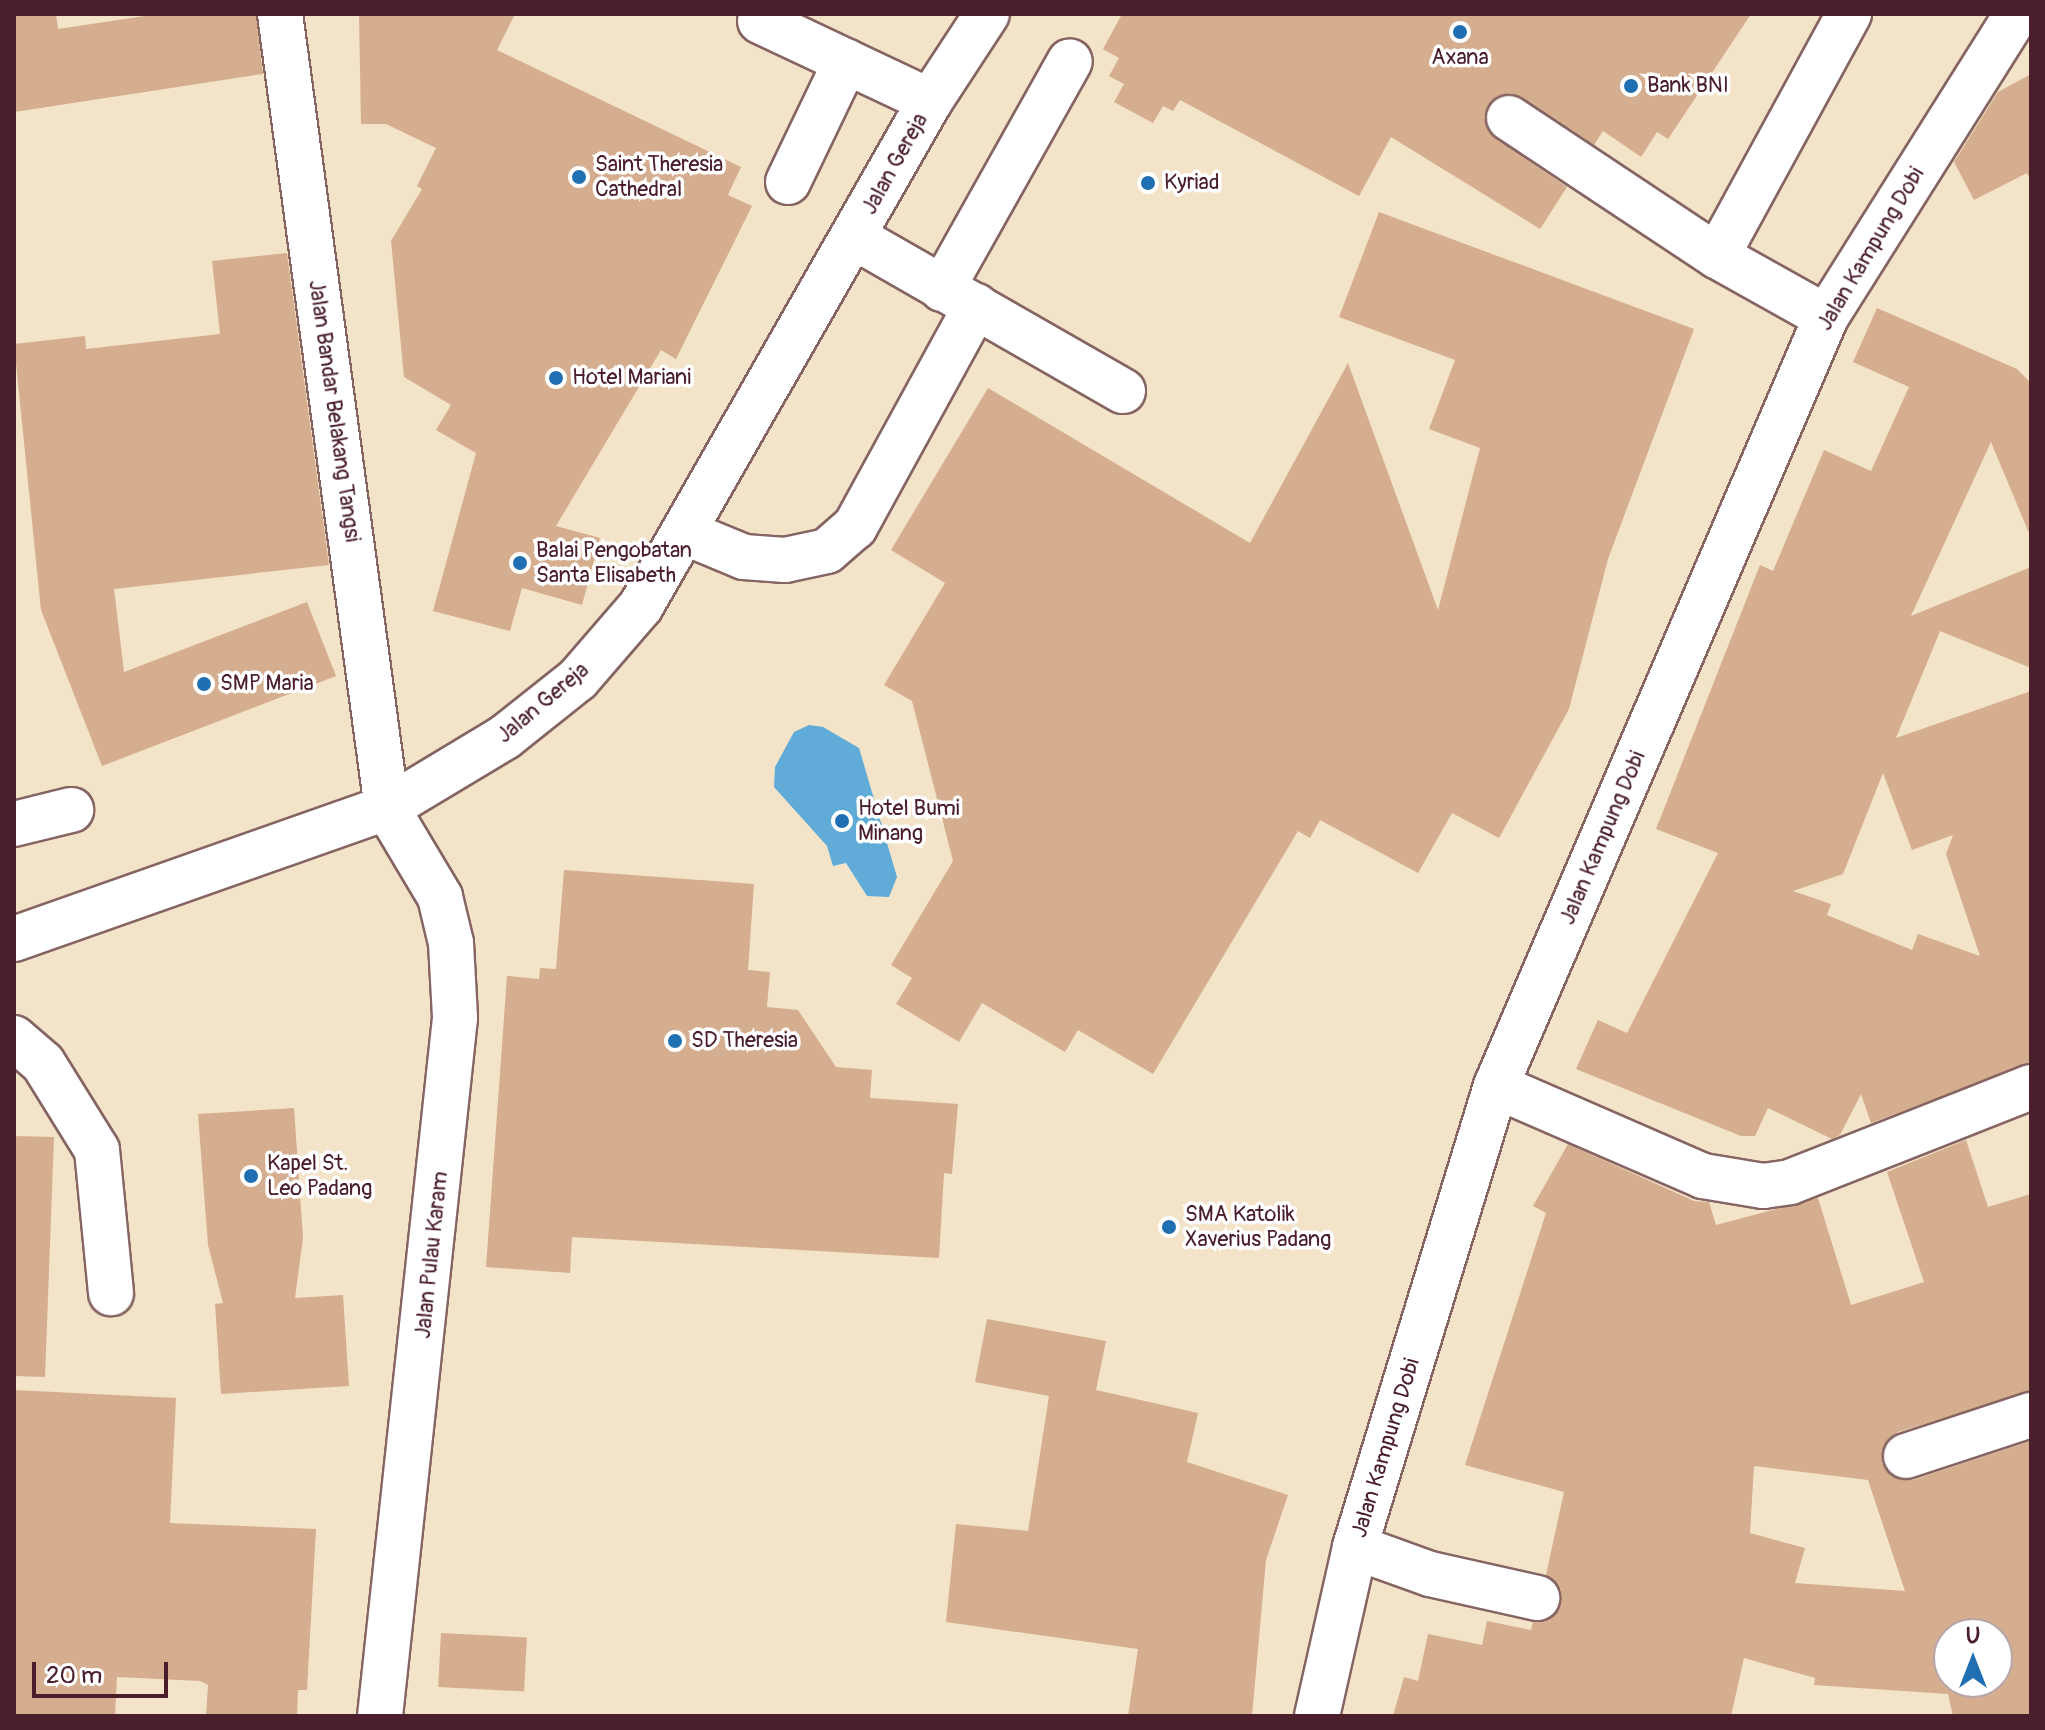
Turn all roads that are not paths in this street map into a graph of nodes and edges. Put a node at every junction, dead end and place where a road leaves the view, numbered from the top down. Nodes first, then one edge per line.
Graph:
1 (280, 14) edge
2 (987, 14) edge
3 (1849, 14) edge
4 (2017, 14) edge
5 (760, 21) dead end
6 (846, 61) junction
7 (1070, 61) dead end
8 (930, 101) junction
9 (1509, 118) dead end
10 (788, 182) dead end
11 (854, 237) junction
12 (1717, 256) junction
13 (959, 298) junction
14 (1826, 317) junction
15 (1123, 391) dead end
16 (686, 533) junction
17 (387, 808) junction
18 (71, 810) dead end
19 (14, 824) edge
20 (14, 936) edge
21 (14, 1038) edge
22 (1496, 1086) junction
23 (2031, 1087) edge
24 (111, 1293) dead end
25 (2031, 1415) edge
26 (1906, 1456) dead end
27 (1355, 1547) junction
28 (1537, 1598) dead end
29 (380, 1716) edge
30 (1317, 1716) edge

1 - 17 street, Jalan Bandar Belakang Tangsi
2 - 8 street, Jalan Gereja
3 - 12 street
4 - 14 street, Jalan Kampung Dobi
5 - 6 street
6 - 8 street
6 - 10 street
7 - 13 street
8 - 11 street, Jalan Gereja
9 - 12 street
11 - 13 street
11 - 16 street, Jalan Gereja
12 - 14 street
13 - 15 street
13 - 16 street
14 - 22 street, Jalan Kampung Dobi
16 - 17 street, Jalan Gereja
17 - 20 street, Jalan Gereja
17 - 29 street, Jalan Pulau Karam
18 - 19 street
21 - 24 street
22 - 23 street
22 - 27 street, Jalan Kampung Dobi
25 - 26 street
27 - 28 street
27 - 30 street, Jalan Kampung Dobi

